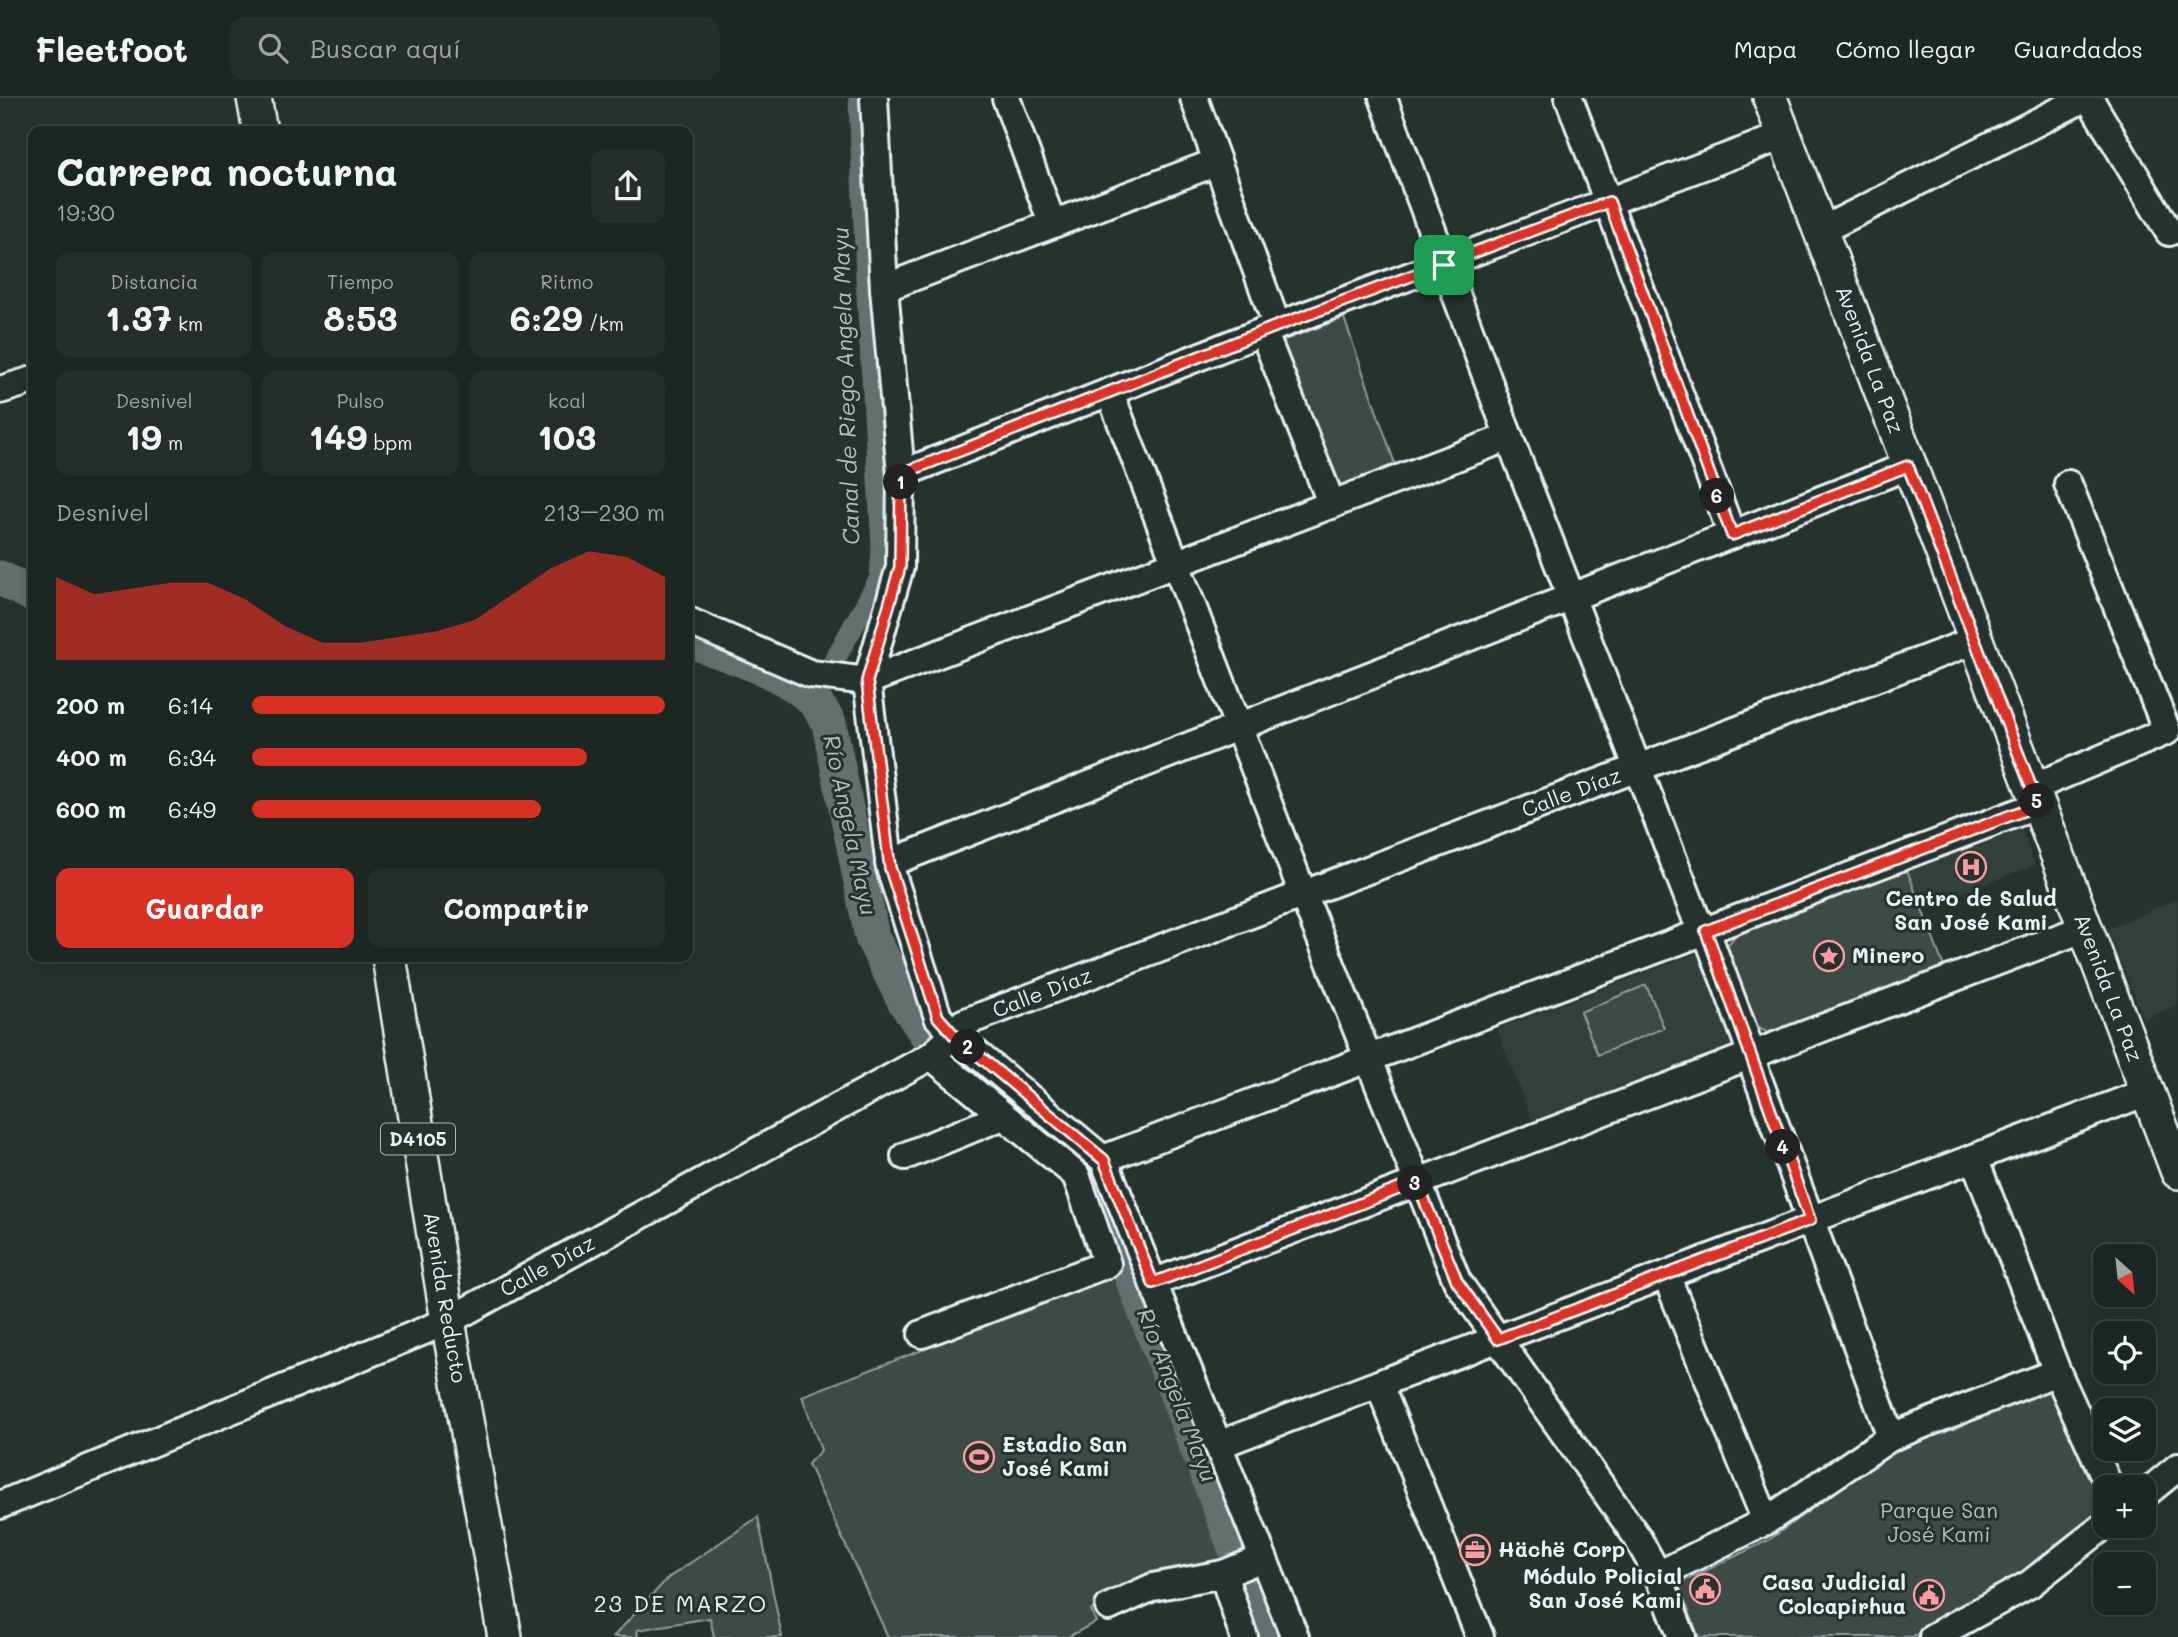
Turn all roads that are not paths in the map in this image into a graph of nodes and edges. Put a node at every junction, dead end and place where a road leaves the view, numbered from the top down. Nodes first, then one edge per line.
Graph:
1 (254, 98) edge
2 (874, 98) edge
3 (1006, 98) edge
4 (1194, 98) edge
5 (1383, 98) edge
6 (1570, 98) edge
7 (1770, 98) edge
8 (2087, 98) edge
9 (259, 126) edge
10 (1783, 136) junction
11 (1217, 162) junction
12 (1609, 202) junction
13 (1052, 223) junction
14 (1820, 231) junction
15 (2169, 232) dead end
16 (1444, 265) junction
17 (884, 288) junction
18 (1270, 329) junction
19 (28, 382) edge
20 (0, 390) edge
21 (1111, 393) junction
22 (1508, 437) junction
23 (1908, 466) junction
24 (901, 474) junction
25 (2068, 484) dead end
26 (1332, 505) junction
27 (1732, 535) junction
28 (1178, 564) junction
29 (1572, 597) junction
30 (693, 623) edge
31 (1976, 640) junction
32 (867, 681) junction
33 (1240, 726) junction
34 (1638, 766) junction
35 (2035, 797) junction
36 (889, 863) junction
37 (1303, 894) junction
38 (2085, 928) junction
39 (1706, 931) junction
40 (389, 962) edge
41 (954, 1035) junction
42 (931, 1056) junction
43 (1751, 1056) junction
44 (1368, 1058) junction
45 (2147, 1092) junction
46 (1003, 1116) junction
47 (905, 1156) dead end
48 (1974, 1158) junction
49 (1102, 1159) junction
50 (2178, 1172) edge
51 (1417, 1182) junction
52 (1810, 1220) junction
53 (1666, 1275) junction
54 (1153, 1283) junction
55 (448, 1321) junction
56 (922, 1334) dead end
57 (1498, 1339) junction
58 (2057, 1372) junction
59 (1379, 1384) junction
60 (1891, 1437) junction
61 (1218, 1445) junction
62 (2178, 1467) edge
63 (2104, 1475) edge
64 (2156, 1485) edge
65 (0, 1505) edge
66 (1766, 1521) junction
67 (2093, 1534) edge
68 (1263, 1558) junction
69 (1223, 1574) junction
70 (1658, 1575) junction
71 (1109, 1607) dead end
72 (505, 1637) edge
73 (1244, 1637) edge
74 (1295, 1637) edge
75 (1480, 1637) edge
76 (1682, 1637) edge
77 (1933, 1637) edge

1 - 9 main road
2 - 17 street
3 - 13 street
4 - 11 street
5 - 16 street
6 - 12 street
7 - 10 main road, Avenida La Paz
8 - 14 street
8 - 15 street
10 - 12 street
10 - 14 main road, Avenida La Paz
11 - 13 street
11 - 18 street
12 - 16 street
12 - 27 street
13 - 17 street
14 - 23 main road, Avenida La Paz
16 - 18 street
16 - 22 street
17 - 24 street
18 - 21 street
18 - 26 street
19 - 20 street
21 - 24 street
21 - 28 street
22 - 26 street
22 - 29 street
23 - 27 street
23 - 31 main road, Avenida La Paz
24 - 32 street
25 - 35 street
26 - 28 street
27 - 29 street
28 - 32 street
28 - 33 street
29 - 33 street
29 - 34 street
30 - 32 street
31 - 34 street, Calle Díaz
31 - 35 main road, Avenida La Paz
32 - 36 street
33 - 36 street
33 - 37 street
34 - 37 street, Calle Díaz
34 - 39 street
35 - 38 main road, Avenida La Paz
35 - 39 street
36 - 41 street
37 - 41 street, Calle Díaz
37 - 44 street
38 - 43 street
38 - 45 main road, Avenida La Paz
39 - 43 street
39 - 44 street
40 - 55 main road, Avenida Reducto / D4105
41 - 42 street, Calle Díaz
41 - 49 street
42 - 46 street
42 - 55 street, Calle Díaz
43 - 51 street
43 - 52 street
44 - 49 street
44 - 51 street
45 - 48 street
45 - 50 main road, Avenida La Paz
46 - 47 street
46 - 56 street
48 - 52 street
48 - 58 street
49 - 54 street
51 - 54 street
51 - 57 street
52 - 53 street
52 - 60 street
53 - 57 street
53 - 66 street
54 - 61 street
55 - 65 street, Calle Díaz
55 - 72 main road, Avenida Reducto / D4105
57 - 59 street
57 - 70 street
58 - 60 street
58 - 63 street
59 - 61 street
59 - 75 street
60 - 66 street
61 - 68 street
62 - 64 street
66 - 70 street
67 - 77 street
68 - 69 street
68 - 74 street
69 - 71 street
69 - 73 street
70 - 76 street

